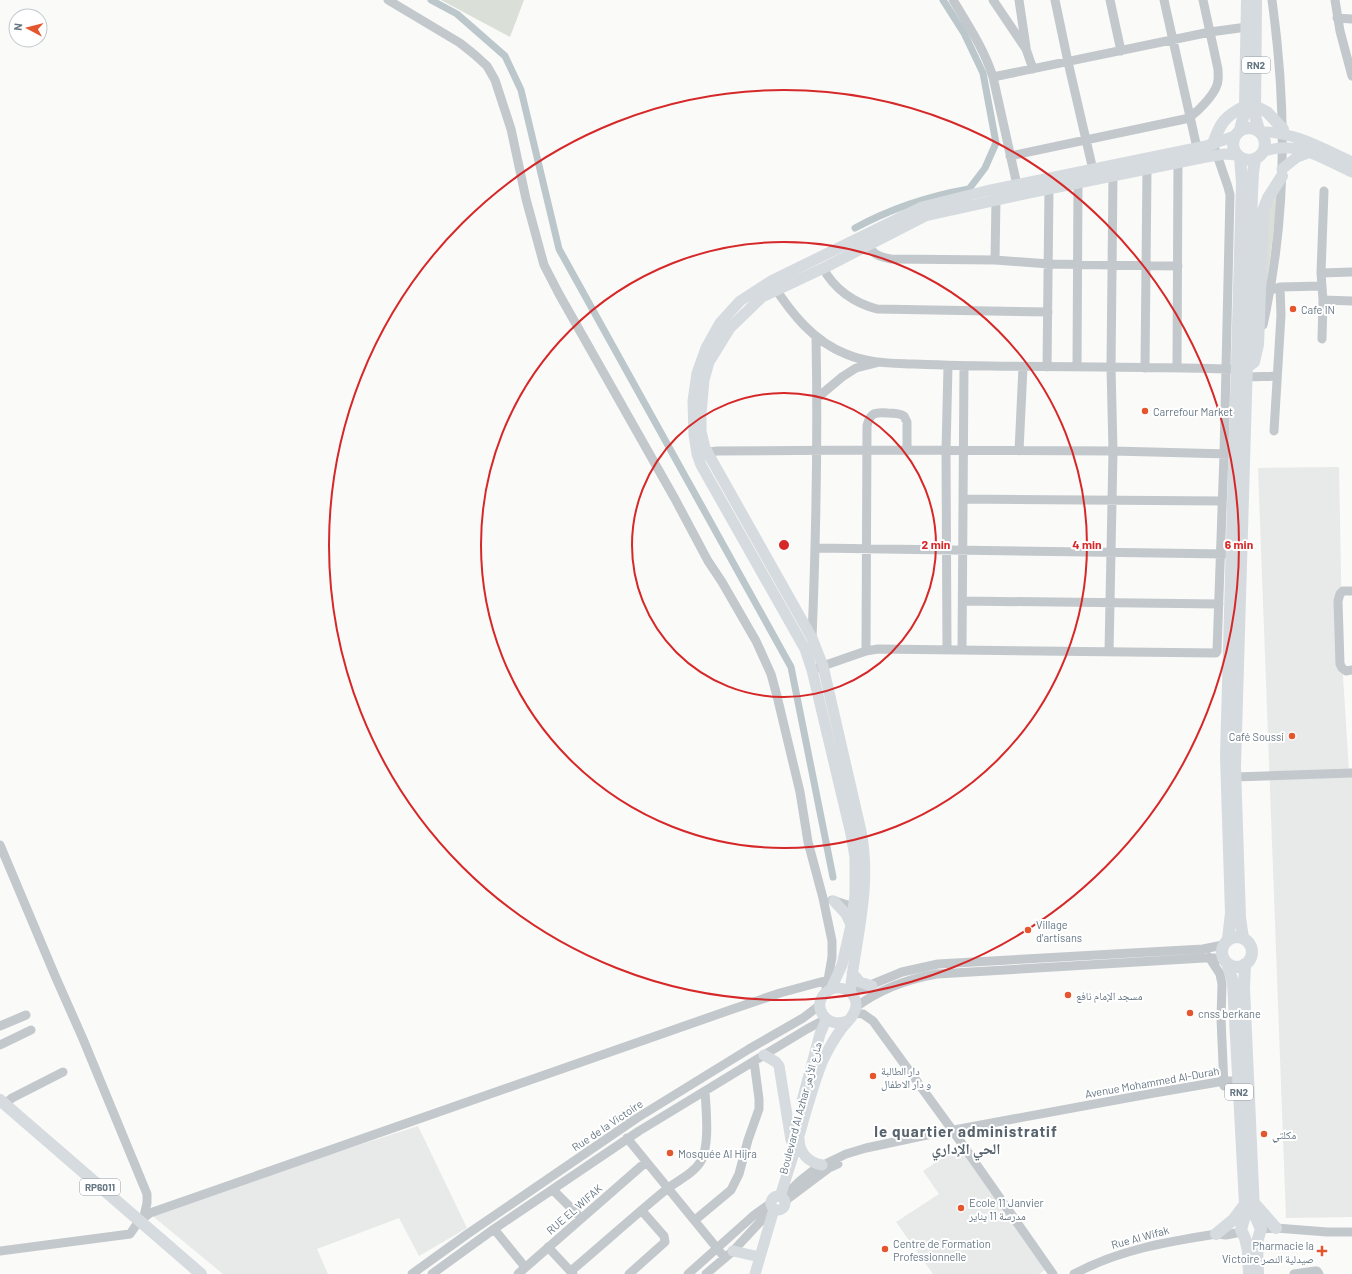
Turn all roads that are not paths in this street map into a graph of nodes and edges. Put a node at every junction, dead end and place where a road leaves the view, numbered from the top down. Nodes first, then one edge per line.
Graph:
1 (388, 0) edge
2 (953, 0) edge
3 (993, 0) edge
4 (1019, 0) edge
5 (1055, 0) edge
6 (1110, 0) edge
7 (1164, 0) edge
8 (1203, 0) edge
9 (1247, 0) edge
10 (1256, 0) edge
11 (1272, 0) edge
12 (1335, 0) edge
13 (1337, 18) junction
14 (1352, 19) edge
15 (1247, 27) junction
16 (1210, 32) junction
17 (1173, 40) junction
18 (1348, 46) edge
19 (1026, 49) junction
20 (1121, 51) junction
21 (1068, 62) junction
22 (1033, 69) junction
23 (1352, 76) edge
24 (992, 77) junction
25 (1250, 106) junction
26 (1190, 118) junction
27 (1260, 131) junction
28 (1283, 131) junction
29 (1237, 133) junction
30 (1086, 140) junction
31 (1197, 148) junction
32 (1283, 148) junction
33 (1215, 149) junction
34 (1308, 152) junction
35 (1260, 155) junction
36 (1010, 156) junction
37 (1239, 156) junction
38 (1178, 162) junction
39 (1352, 162) edge
40 (1147, 169) junction
41 (1093, 170) junction
42 (1352, 172) edge
43 (1282, 173) junction
44 (1113, 176) junction
45 (1078, 183) junction
46 (1017, 185) junction
47 (1049, 189) junction
48 (1324, 191) dead end
49 (996, 200) junction
50 (866, 240) junction
51 (995, 260) junction
52 (1049, 264) junction
53 (1077, 264) junction
54 (1112, 265) junction
55 (1146, 265) junction
56 (1178, 266) junction
57 (823, 268) junction
58 (1352, 272) edge
59 (1321, 273) junction
60 (774, 286) junction
61 (1322, 286) junction
62 (1280, 287) junction
63 (1270, 291) junction
64 (1323, 300) junction
65 (1352, 301) edge
66 (1048, 312) junction
67 (816, 337) junction
68 (1322, 339) dead end
69 (1258, 345) junction
70 (881, 362) junction
71 (948, 366) junction
72 (964, 366) junction
73 (1023, 367) junction
74 (1047, 367) junction
75 (1077, 367) junction
76 (1111, 367) junction
77 (1144, 368) junction
78 (1177, 368) junction
79 (1239, 371) junction
80 (1277, 376) junction
81 (817, 398) junction
82 (1274, 431) dead end
83 (816, 450) junction
84 (867, 450) junction
85 (907, 451) junction
86 (946, 451) junction
87 (963, 451) junction
88 (1019, 451) junction
89 (1113, 452) junction
90 (702, 453) junction
91 (1230, 454) junction
92 (964, 499) junction
93 (1112, 500) junction
94 (1222, 501) junction
95 (816, 548) junction
96 (866, 549) junction
97 (946, 550) junction
98 (964, 550) junction
99 (1110, 552) junction
100 (1226, 554) junction
101 (1352, 591) edge
102 (963, 601) junction
103 (1109, 603) junction
104 (1219, 604) junction
105 (812, 638) junction
106 (947, 650) junction
107 (962, 650) junction
108 (866, 651) junction
109 (1109, 652) junction
110 (818, 668) junction
111 (1352, 670) edge
112 (1352, 773) edge
113 (1235, 777) junction
114 (0, 845) edge
115 (823, 898) junction
116 (834, 901) junction
117 (858, 909) junction
118 (851, 925) junction
119 (1243, 938) junction
120 (1225, 942) junction
121 (1209, 957) junction
122 (1226, 962) junction
123 (1245, 964) junction
124 (852, 973) junction
125 (872, 986) junction
126 (828, 988) junction
127 (850, 992) junction
128 (820, 1005) junction
129 (852, 1014) junction
130 (26, 1015) dead end
131 (826, 1019) junction
132 (0, 1026) edge
133 (31, 1030) dead end
134 (0, 1045) edge
135 (764, 1055) junction
136 (754, 1061) junction
137 (63, 1072) dead end
138 (1238, 1081) junction
139 (1224, 1083) junction
140 (705, 1091) junction
141 (1, 1106) edge
142 (955, 1133) junction
143 (627, 1138) junction
144 (795, 1138) junction
145 (646, 1162) junction
146 (822, 1165) junction
147 (668, 1188) junction
148 (553, 1190) junction
149 (777, 1203) junction
150 (1249, 1204) junction
151 (642, 1211) junction
152 (581, 1218) junction
153 (695, 1220) junction
154 (139, 1221) junction
155 (1276, 1228) junction
156 (1243, 1229) junction
157 (1259, 1229) junction
158 (494, 1230) junction
159 (1352, 1232) edge
160 (1216, 1234) junction
161 (548, 1247) junction
162 (717, 1248) junction
163 (0, 1251) edge
164 (729, 1254) junction
165 (760, 1257) junction
166 (181, 1262) junction
167 (525, 1267) junction
168 (572, 1273) edge
169 (190, 1274) edge
170 (201, 1274) edge
171 (412, 1274) edge
172 (432, 1274) edge
173 (518, 1274) edge
174 (629, 1274) edge
175 (688, 1274) edge
176 (706, 1274) edge
177 (755, 1274) edge
178 (762, 1274) edge
179 (1053, 1274) edge
180 (1074, 1274) edge
181 (1249, 1274) edge
182 (1258, 1274) edge
183 (1294, 1274) edge
184 (1319, 1274) edge

1 - 115 street
2 - 24 street
3 - 19 street
4 - 19 street
5 - 21 street
6 - 20 street
7 - 17 street
8 - 16 street
9 - 15 highway, RN2
10 - 25 highway, RN2
11 - 28 street
12 - 13 street
13 - 14 street
13 - 18 street
15 - 16 street
15 - 25 highway, RN2
16 - 17 street
16 - 26 street
17 - 20 street
17 - 26 street
18 - 23 street
19 - 22 street
20 - 21 street
21 - 22 street
21 - 30 street
22 - 24 street
24 - 36 street
25 - 27 highway, RN2
25 - 28 highway
25 - 29 highway, RN2
25 - 33 highway
26 - 30 street
26 - 31 street
27 - 28 main road
27 - 29 highway
27 - 35 highway, RN2
28 - 32 street
28 - 39 main road
29 - 33 main road
29 - 37 highway, RN2
30 - 36 street
30 - 41 street
31 - 33 main road
31 - 41 main road
32 - 34 main road
32 - 35 main road
32 - 43 street
33 - 37 main road
33 - 38 main road
33 - 79 street
34 - 42 main road
34 - 43 main road
35 - 37 highway
35 - 79 highway, RN2
36 - 46 street
37 - 79 highway, RN2
38 - 40 main road
38 - 56 street
40 - 44 main road
40 - 55 street
41 - 46 main road
43 - 63 street
43 - 69 highway
44 - 45 main road
44 - 54 street
45 - 47 main road
45 - 53 street
46 - 50 main road
47 - 49 main road
47 - 52 street
48 - 59 street
49 - 50 main road
49 - 51 street
50 - 51 street
50 - 57 main road
50 - 60 main road
51 - 52 street
52 - 53 street
52 - 66 street
53 - 54 street
53 - 75 street
54 - 55 street
54 - 76 street
55 - 56 street
55 - 77 street
56 - 78 street
57 - 60 main road
57 - 66 street
58 - 59 street
59 - 61 street
60 - 67 street
60 - 90 main road
61 - 62 street
61 - 64 street
62 - 63 street
62 - 80 street
63 - 69 street
64 - 65 street
64 - 68 street
66 - 74 street
67 - 70 street
67 - 81 street
69 - 79 highway
70 - 71 street
70 - 81 street
71 - 72 street
71 - 86 street
72 - 73 street
72 - 87 street
73 - 74 street
73 - 88 street
74 - 75 street
75 - 76 street
76 - 77 street
76 - 89 street
77 - 78 street
78 - 79 street
79 - 80 street
79 - 91 highway, RN2
79 - 113 highway, RN2
80 - 82 street
81 - 83 street
83 - 84 street
83 - 90 street
83 - 95 street
84 - 85 street
84 - 85 street
84 - 96 street
85 - 86 street
86 - 87 street
86 - 97 street
87 - 88 street
87 - 92 street
88 - 89 street
89 - 91 street
89 - 93 street
90 - 105 main road
90 - 110 main road
91 - 94 street
91 - 100 highway, RN2
92 - 93 street
92 - 98 street
93 - 94 street
93 - 99 street
94 - 100 street
95 - 96 street
95 - 105 street
96 - 97 street
96 - 108 street
97 - 98 street
97 - 106 street
98 - 99 street
98 - 102 street
99 - 100 street
99 - 103 street
100 - 104 street
100 - 120 highway, RN2
101 - 111 street
102 - 103 street
102 - 107 street
103 - 104 street
103 - 109 street
104 - 109 street
105 - 110 main road
106 - 107 street
106 - 108 street
107 - 109 street
108 - 110 street
110 - 117 main road
112 - 113 street
113 - 119 highway, RN2
114 - 154 street
115 - 116 street
115 - 126 street
116 - 117 street
116 - 118 main road
117 - 118 main road
117 - 124 main road
118 - 126 main road
119 - 120 highway
119 - 123 highway, RN2
120 - 122 highway, RN2
120 - 125 street
121 - 122 street
121 - 129 street
121 - 139 street
122 - 123 highway
122 - 138 highway, RN2
123 - 150 highway, RN2
124 - 125 main road
124 - 127 main road
125 - 127 street
126 - 127 main road
126 - 128 main road
126 - 154 street
127 - 129 main road
128 - 131 main road
128 - 171 street, Rue de la Victoire
129 - 131 main road
129 - 142 street
129 - 144 main road, Boulevard Al Azhar شارع الأزهر
130 - 132 street
131 - 135 street, Rue de la Victoire
131 - 144 main road, Boulevard Al Azhar شارع الأزهر
133 - 134 street
135 - 136 street, Rue de la Victoire
135 - 144 main road
136 - 140 street, Rue de la Victoire
136 - 153 street
137 - 141 street
138 - 139 street, Avenue Mohammed Al-Durah
138 - 150 highway, RN2
139 - 142 street, Avenue Mohammed Al-Durah
140 - 143 street, Rue de la Victoire
140 - 147 street
141 - 154 highway, RP6011
142 - 146 street, Avenue Mohammed Al-Durah
142 - 149 street, Avenue Mohammed Al-Durah
142 - 179 street
143 - 145 street
143 - 148 street, Rue de la Victoire
144 - 146 main road
144 - 149 main road, Boulevard Al Azhar شارع الأزهر
145 - 147 street
145 - 152 street, RUE EL WIFAK
146 - 149 street, Avenue Mohammed Al-Durah
147 - 151 street
147 - 153 street
148 - 152 street
148 - 158 street, Rue de la Victoire
149 - 162 street, Avenue Mohammed Al-Durah
149 - 164 street, Avenue Mohammed Al-Durah
149 - 165 main road, Boulevard Al Azhar شارع الأزهر
149 - 178 main road, Boulevard Al Azhar شارع الأزهر
150 - 155 highway
150 - 156 highway, RN2
150 - 157 highway, RN2
150 - 160 highway
151 - 168 street
151 - 174 street
152 - 161 street, RUE EL WIFAK
153 - 162 street
154 - 163 street
154 - 166 highway, RP6011
155 - 157 street
155 - 159 street
156 - 157 highway
156 - 157 highway
156 - 160 street, Rue Al Wifak
156 - 181 highway, RN2
157 - 182 highway, RN2
158 - 167 street
158 - 172 street, Rue de la Victoire
160 - 180 street, Rue Al Wifak
161 - 167 street, RUE EL WIFAK
161 - 168 street
162 - 164 street
162 - 175 street, Avenue Mohammed Al-Durah
164 - 165 main road
164 - 176 street, Avenue Mohammed Al-Durah
165 - 177 main road, Boulevard Al Azhar شارع الأزهر
166 - 169 highway, RP6011
166 - 170 highway, RP6011
167 - 173 street, RUE EL WIFAK
183 - 184 street

